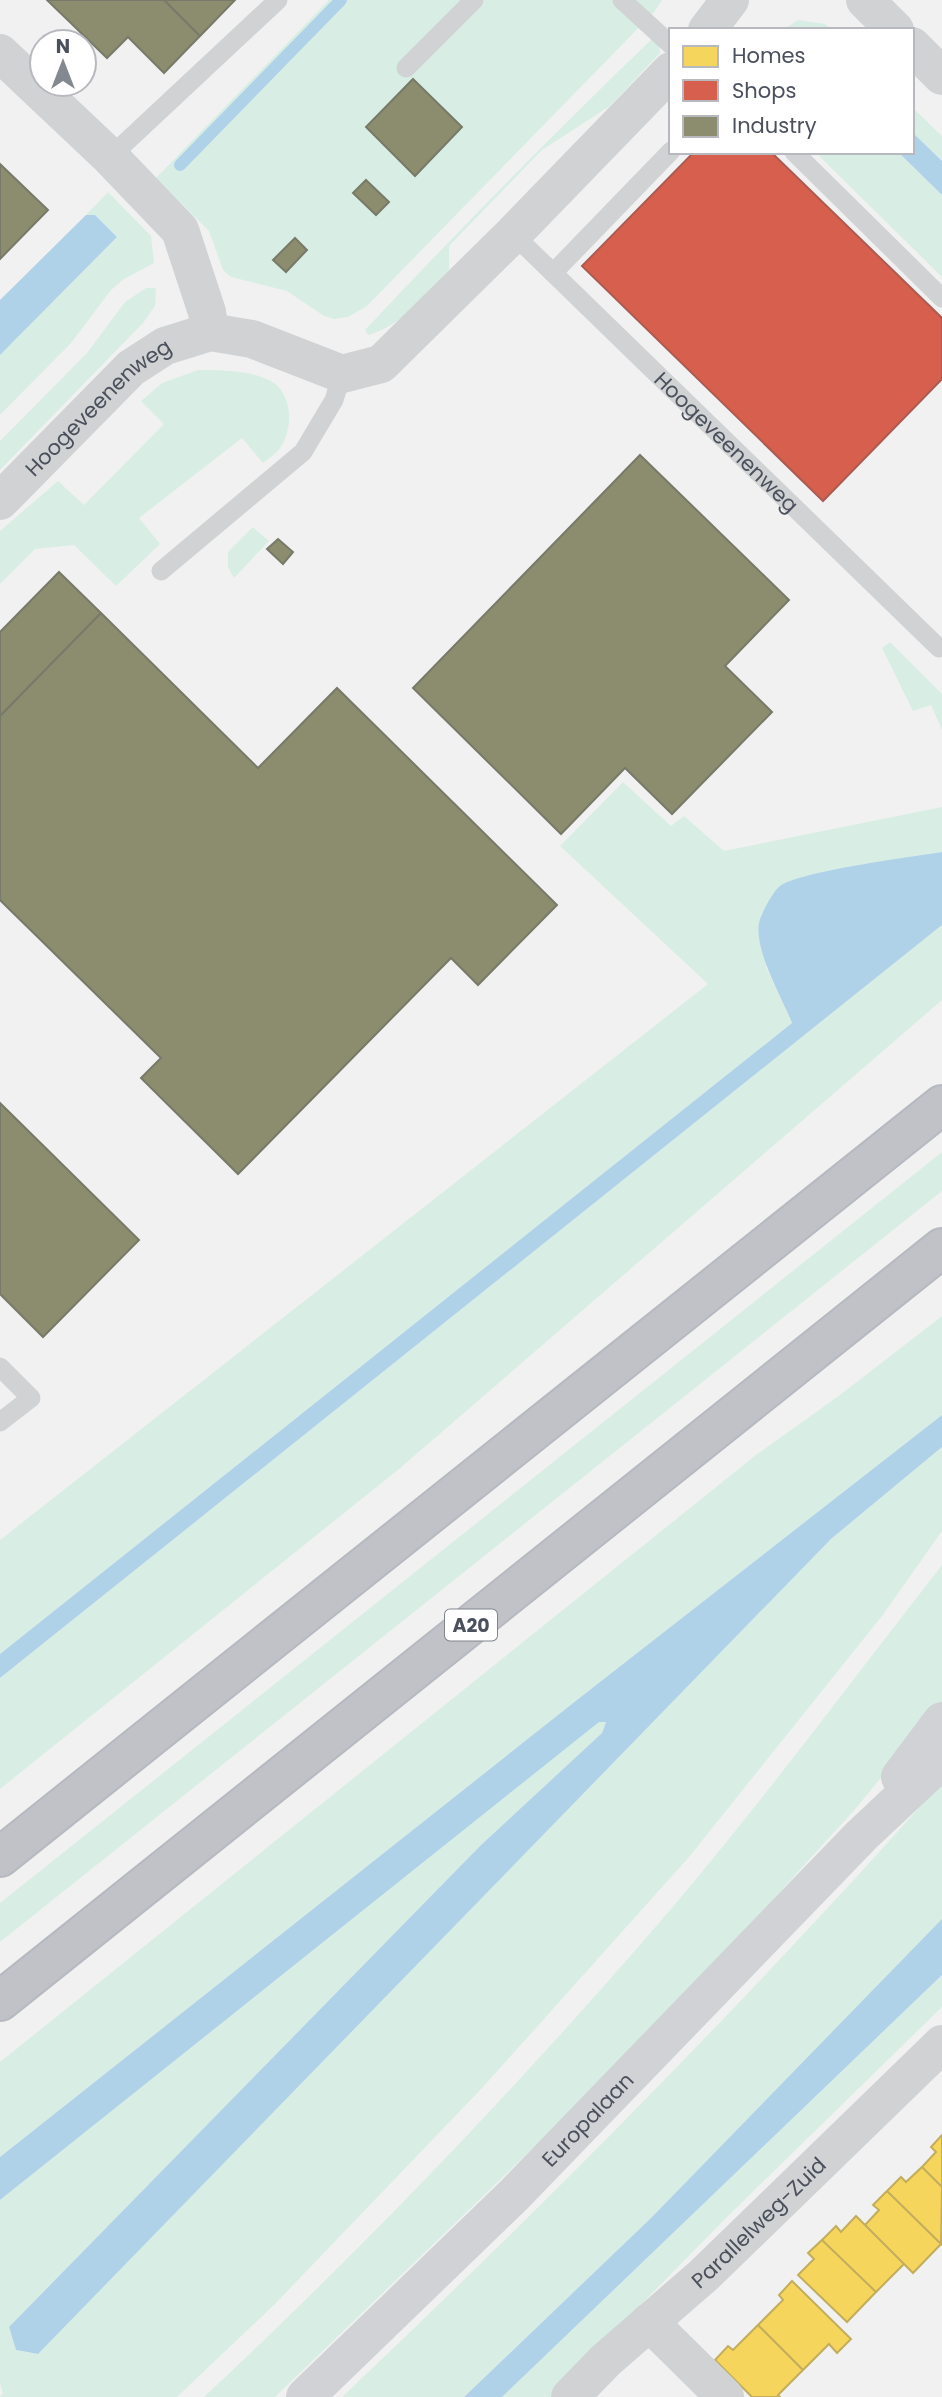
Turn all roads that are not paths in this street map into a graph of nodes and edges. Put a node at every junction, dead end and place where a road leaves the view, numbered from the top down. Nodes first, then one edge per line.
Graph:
1 (278, 0) edge
2 (474, 0) edge
3 (622, 0) edge
4 (730, 0) edge
5 (865, 0) edge
6 (709, 28) edge
7 (893, 28) edge
8 (669, 43) edge
9 (914, 48) edge
10 (0, 53) edge
11 (406, 68) dead end
12 (669, 73) edge
13 (942, 76) edge
14 (669, 153) edge
15 (796, 154) edge
16 (110, 157) junction
17 (513, 234) junction
18 (553, 273) junction
19 (942, 298) edge
20 (209, 332) junction
21 (342, 374) junction
22 (0, 501) edge
23 (161, 571) dead end
24 (939, 648) dead end
25 (942, 1105) edge
26 (942, 1248) edge
27 (0, 1367) edge
28 (0, 1422) edge
29 (942, 1721) edge
30 (942, 1760) edge
31 (862, 1835) junction
32 (0, 1857) edge
33 (0, 2001) edge
34 (942, 2044) edge
35 (649, 2322) junction
36 (306, 2397) edge
37 (570, 2397) edge
38 (725, 2397) edge

1 - 16 lane
2 - 11 lane
3 - 8 lane
4 - 6 street
5 - 7 street
9 - 13 street
10 - 16 street
12 - 17 street
14 - 18 lane
15 - 19 lane
16 - 20 street
17 - 18 lane, Hoogeveenenweg
17 - 21 street
18 - 24 lane, Hoogeveenenweg
20 - 21 street, Hoogeveenenweg
20 - 22 street, Hoogeveenenweg
21 - 23 lane
25 - 32 highway
26 - 33 highway, A20
27 - 28 lane
29 - 31 main road, Europalaan
30 - 31 main road, Europalaan
31 - 36 main road, Europalaan
34 - 35 street, Parallelweg-Zuid
35 - 37 street, Parallelweg-Zuid
35 - 38 street

